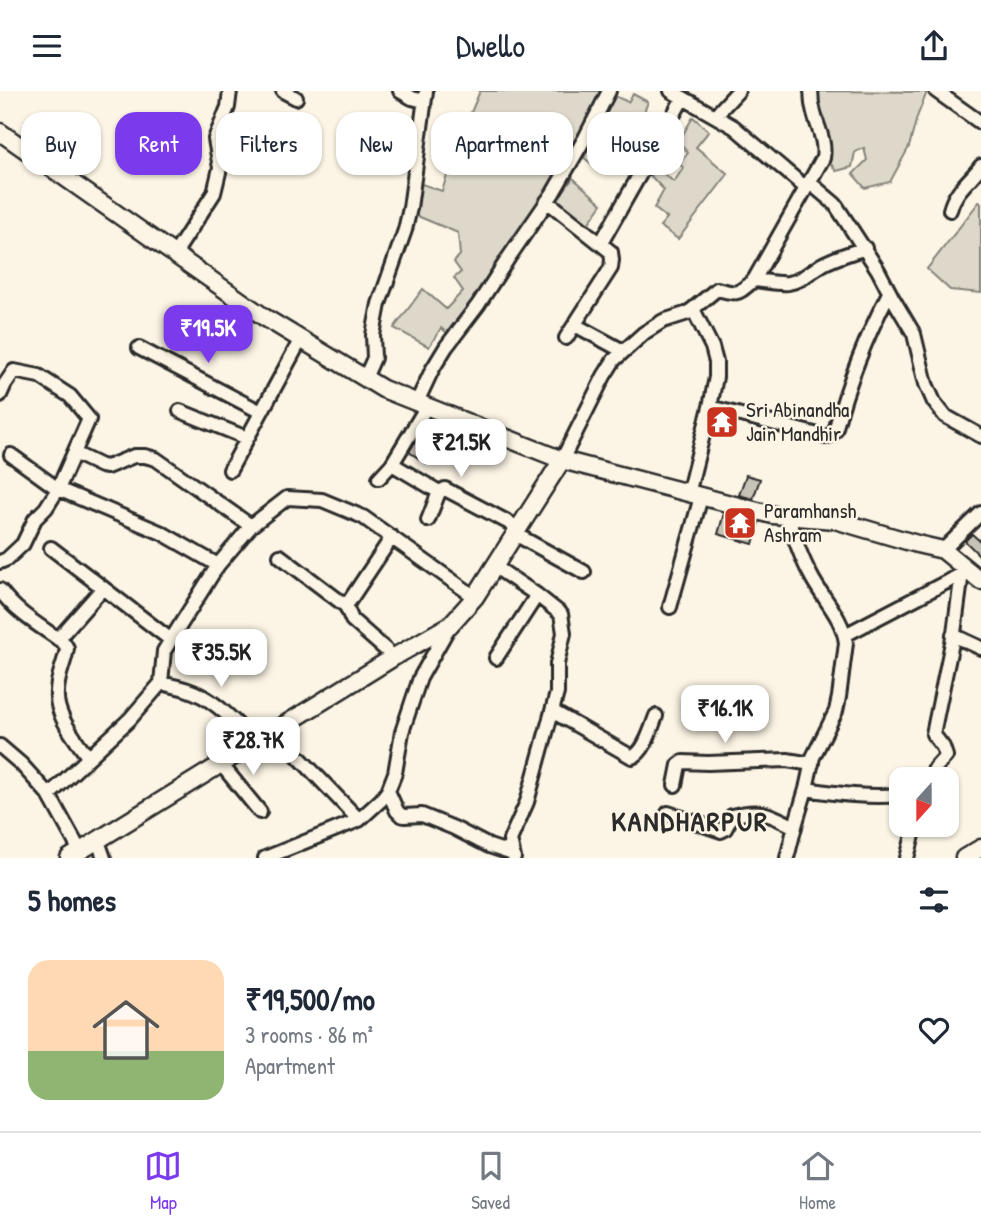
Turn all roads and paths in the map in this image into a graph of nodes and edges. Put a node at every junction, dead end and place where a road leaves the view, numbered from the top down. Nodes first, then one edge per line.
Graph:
1 (230, 91) edge
2 (283, 91) edge
3 (400, 91) edge
4 (609, 91) edge
5 (738, 91) edge
6 (811, 91) edge
7 (936, 91) edge
8 (677, 94) edge
9 (426, 96) edge
10 (296, 98) dead end
11 (715, 116) junction
12 (981, 123) edge
13 (0, 132) edge
14 (981, 166) edge
15 (808, 185) junction
16 (547, 201) junction
17 (950, 210) dead end
18 (601, 243) junction
19 (865, 248) junction
20 (174, 255) junction
21 (754, 280) junction
22 (889, 293) junction
23 (693, 309) junction
24 (575, 325) junction
25 (566, 338) dead end
26 (301, 339) junction
27 (139, 348) dead end
28 (622, 351) junction
29 (365, 377) junction
30 (0, 395) edge
31 (422, 404) junction
32 (710, 407) junction
33 (180, 411) dead end
34 (261, 412) junction
35 (981, 436) edge
36 (247, 439) junction
37 (74, 453) junction
38 (11, 455) dead end
39 (562, 460) junction
40 (392, 464) junction
41 (230, 470) dead end
42 (379, 478) dead end
43 (58, 489) junction
44 (439, 492) junction
45 (694, 496) junction
46 (981, 513) edge
47 (788, 517) junction
48 (428, 520) dead end
49 (251, 526) junction
50 (517, 531) junction
51 (392, 537) junction
52 (51, 548) dead end
53 (943, 550) junction
54 (280, 556) dead end
55 (0, 562) edge
56 (218, 565) junction
57 (494, 566) junction
58 (963, 570) junction
59 (584, 572) dead end
60 (981, 581) edge
61 (103, 588) junction
62 (0, 590) edge
63 (537, 595) junction
64 (475, 597) junction
65 (346, 606) junction
66 (670, 607) dead end
67 (450, 625) junction
68 (845, 635) junction
69 (953, 635) junction
70 (58, 639) junction
71 (171, 640) junction
72 (981, 648) edge
73 (394, 656) junction
74 (496, 658) dead end
75 (161, 683) junction
76 (552, 711) junction
77 (656, 716) dead end
78 (274, 731) junction
79 (255, 743) junction
80 (0, 746) edge
81 (88, 757) junction
82 (220, 764) junction
83 (811, 764) junction
84 (936, 767) edge
85 (675, 785) dead end
86 (806, 789) junction
87 (388, 792) junction
88 (49, 795) junction
89 (889, 796) edge
90 (260, 812) dead end
91 (668, 813) dead end
92 (359, 820) junction
93 (795, 827) junction
94 (913, 837) edge
95 (97, 841) junction
96 (981, 848) edge
97 (74, 855) edge
98 (514, 856) edge
99 (104, 858) edge
100 (265, 858) edge
101 (788, 858) edge
102 (907, 858) edge
103 (964, 858) edge

1 - 20 street
2 - 10 street
3 - 9 street
4 - 16 street
5 - 11 street
6 - 15 street
7 - 12 street
8 - 11 street
8 - 18 street
9 - 29 street
11 - 15 street
13 - 20 main road
14 - 17 street
15 - 19 street
15 - 21 street
16 - 18 street
16 - 31 street
18 - 24 street
19 - 21 street
19 - 22 street
20 - 26 main road
21 - 23 street
22 - 32 street
22 - 35 street
23 - 28 street
23 - 32 street
24 - 25 street
24 - 28 street
26 - 29 main road
26 - 34 street
27 - 34 street
28 - 39 street
29 - 31 main road
30 - 37 street
31 - 39 main road
31 - 40 street
32 - 45 street
33 - 36 street
34 - 36 street
36 - 41 street
37 - 43 street
37 - 49 street
38 - 43 street
39 - 45 main road
39 - 50 main road
40 - 42 street
40 - 44 street
43 - 55 street
43 - 56 street
44 - 48 street
44 - 50 street
45 - 47 main road
45 - 66 street
46 - 53 street
47 - 53 main road
47 - 68 street
49 - 51 street
49 - 56 street
50 - 57 main road
50 - 59 street
51 - 64 street
51 - 65 street
52 - 61 street
53 - 58 main road
54 - 65 street
56 - 71 street
57 - 63 street
57 - 64 main road
58 - 60 main road
58 - 68 street
58 - 69 street
61 - 70 street
61 - 71 street
62 - 70 street
63 - 74 street
63 - 76 street
64 - 67 main road
65 - 73 street
67 - 73 main road
67 - 87 street
68 - 83 street
69 - 72 street
69 - 84 street
70 - 81 street
71 - 75 street
73 - 78 main road
75 - 79 street
75 - 81 street
76 - 77 street
76 - 98 street
78 - 79 main road
78 - 92 street
79 - 82 main road
80 - 88 street
81 - 88 street
82 - 90 street
82 - 95 main road
83 - 85 street
83 - 86 street
86 - 89 street
86 - 93 street
87 - 92 street
87 - 98 street
88 - 97 street
91 - 93 street
92 - 100 street
93 - 101 street
94 - 102 street
95 - 97 main road
95 - 99 street
96 - 103 main road

